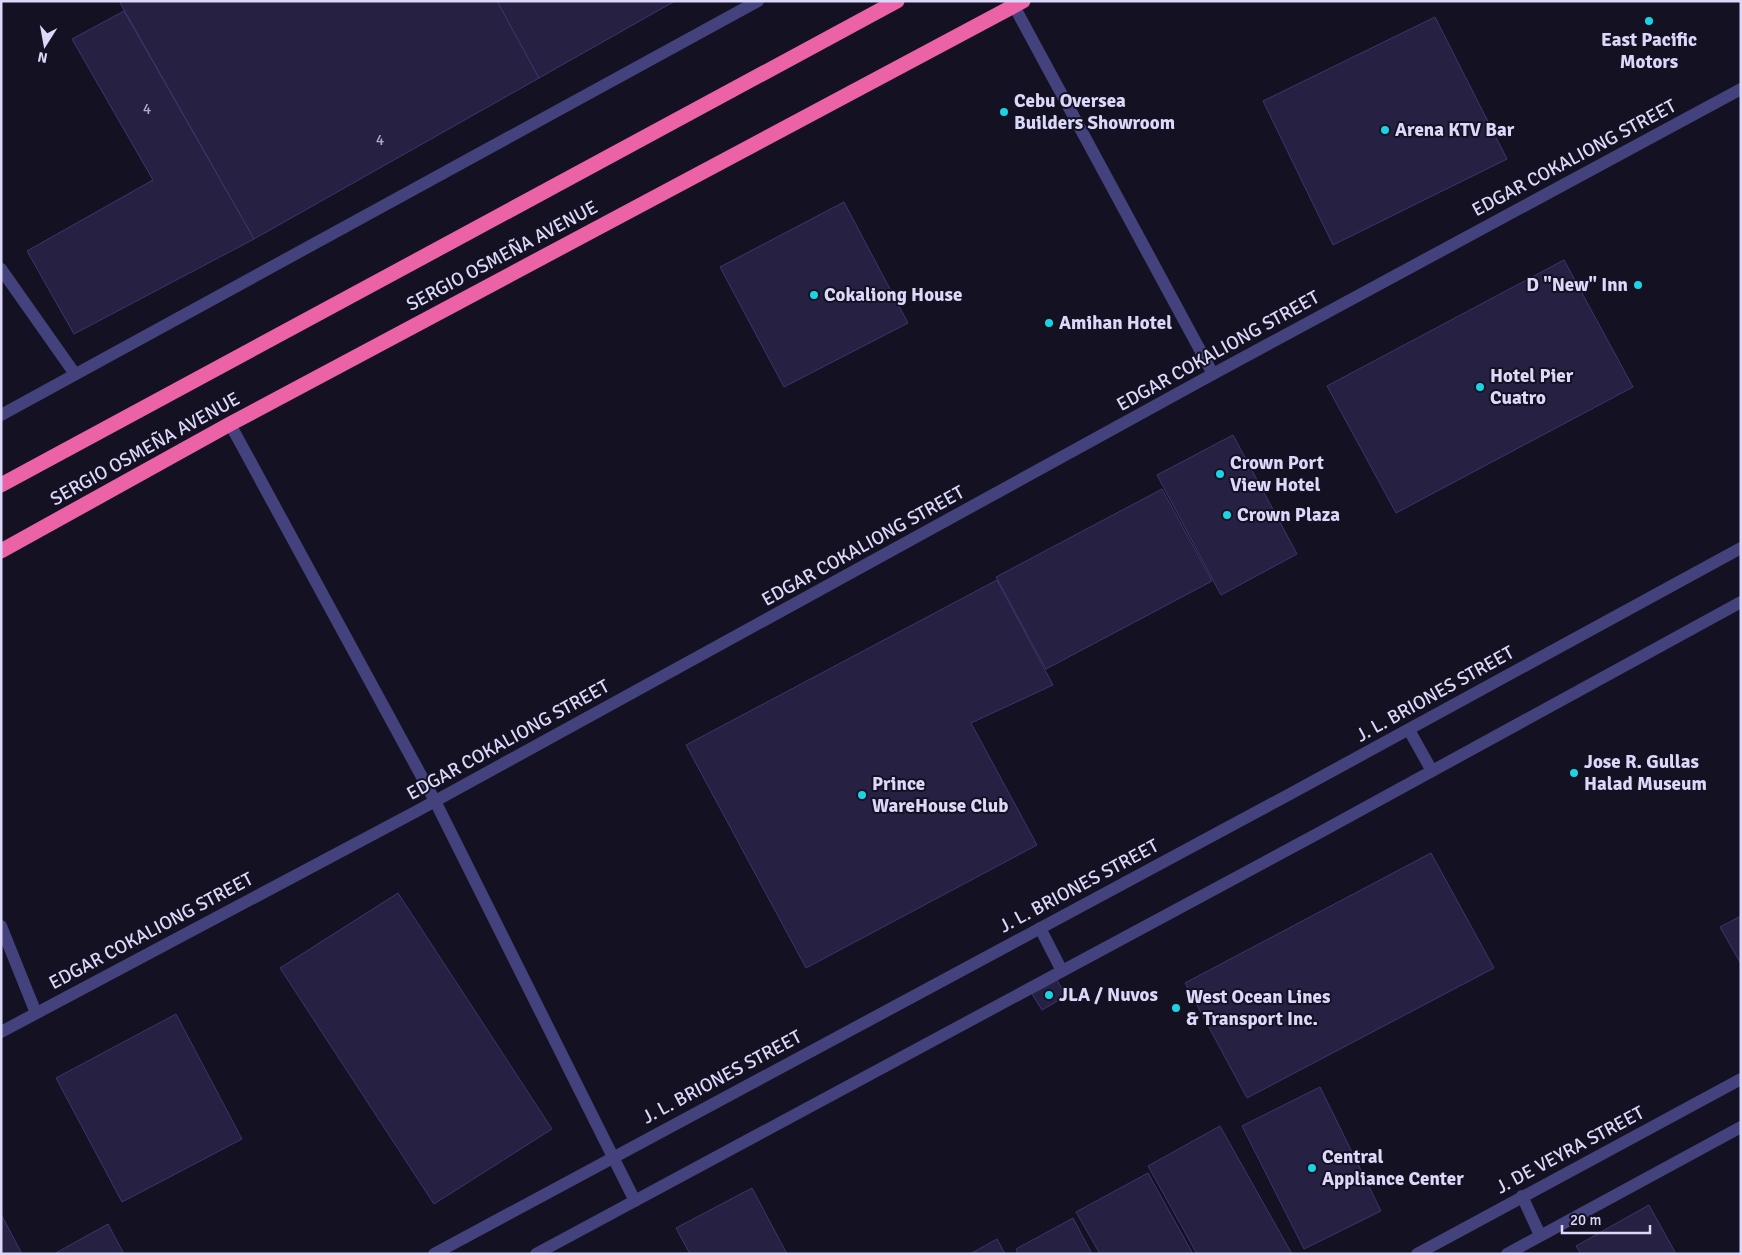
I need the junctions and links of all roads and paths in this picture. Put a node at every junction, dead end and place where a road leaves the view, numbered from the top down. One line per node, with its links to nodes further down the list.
1 (758, 1): 6 (street)
2 (897, 1): 10 (highway, SERGIO OSMEÑA AVENUE)
3 (1019, 4): 7 (street); 9 (highway, SERGIO OSMEÑA AVENUE)
4 (1741, 89): 7 (street, EDGAR COKALIONG STREET)
5 (1, 269): 6 (street)
6 (75, 374): 8 (street)
7 (1213, 374): 16 (street, EDGAR COKALIONG STREET)
8 (1, 415)
9 (230, 424): 12 (highway, SERGIO OSMEÑA AVENUE); 16 (street)
10 (1, 485)
11 (1741, 548): 14 (street, J. L. BRIONES STREET)
12 (1, 552)
13 (1741, 602): 15 (street)
14 (1409, 730): 15 (street); 18 (street, J. L. BRIONES STREET)
15 (1432, 771): 19 (street)
16 (436, 801): 20 (street, EDGAR COKALIONG STREET); 24 (street)
17 (1, 926): 20 (street)
18 (1040, 928): 19 (street); 24 (street, J. L. BRIONES STREET)
19 (1062, 971): 26 (street)
20 (36, 1013): 21 (street, EDGAR COKALIONG STREET)
21 (1, 1032)
22 (1741, 1079): 25 (street, J. DE VEYRA STREET)
23 (1741, 1127): 27 (street)
24 (612, 1157): 26 (street); 28 (street, J. L. BRIONES STREET)
25 (1522, 1196): 27 (street); 30 (street, J. DE VEYRA STREET)
26 (635, 1201): 29 (street)
27 (1540, 1235): 31 (street)
28 (434, 1254)
29 (536, 1254)
30 (1417, 1254)
31 (1507, 1254)

